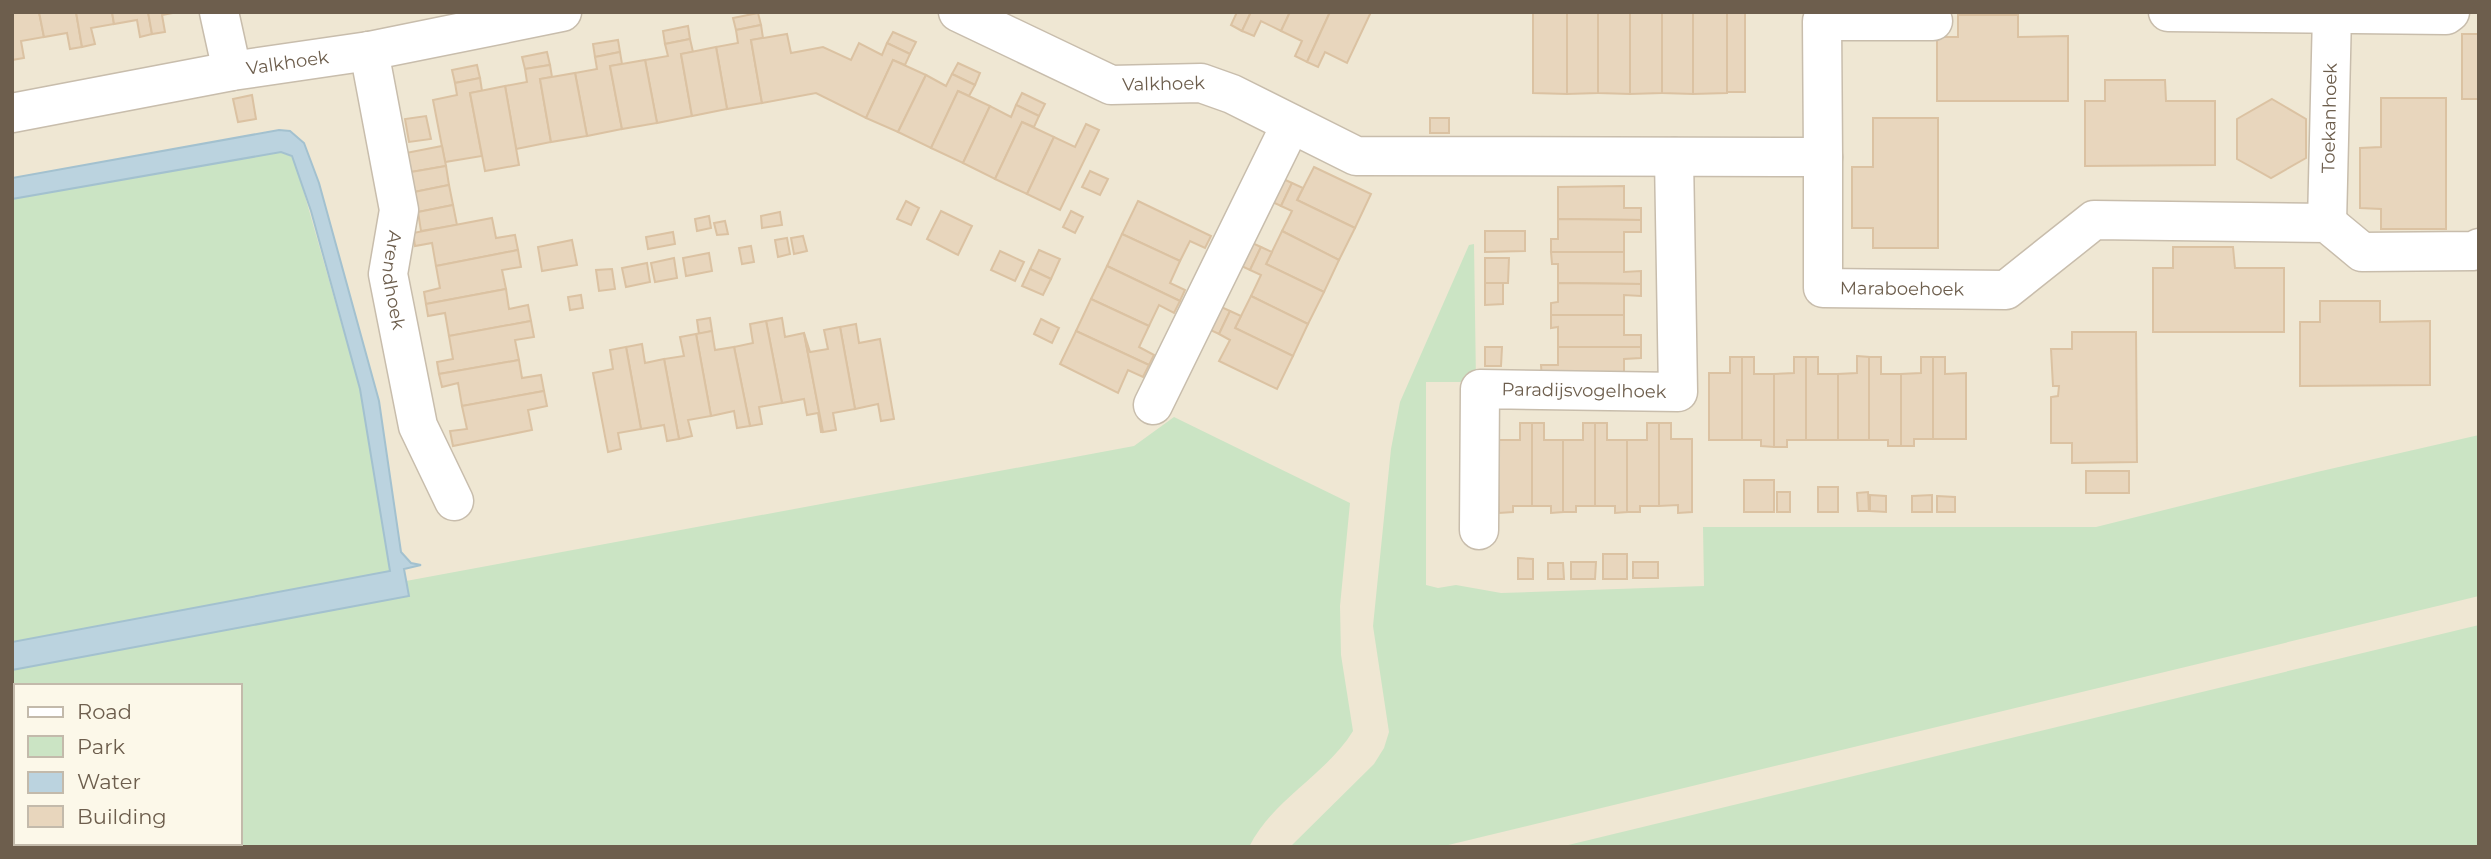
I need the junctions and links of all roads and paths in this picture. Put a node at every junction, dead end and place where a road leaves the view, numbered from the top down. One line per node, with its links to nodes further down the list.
1 (219, 12): 9 (street)
2 (562, 12): 8 (street, Valkhoek)
3 (958, 12): 11 (street, Valkhoek)
4 (2168, 12): 6 (street)
5 (2450, 12): 6 (street)
6 (2332, 14): 14 (street, Toekanhoek)
7 (1933, 21): 13 (street)
8 (369, 51): 9 (street, Valkhoek); 17 (street, Arendhoek)
9 (232, 71): 10 (street, Valkhoek)
10 (12, 113)
11 (1291, 124): 12 (street, Valkhoek); 16 (street)
12 (1674, 157): 13 (street); 18 (street, Paradijsvogelhoek)
13 (1823, 157): 14 (street, Maraboehoek)
14 (2327, 223): 15 (street)
15 (2479, 248)
16 (1153, 405)
17 (454, 501)
18 (1479, 530)

